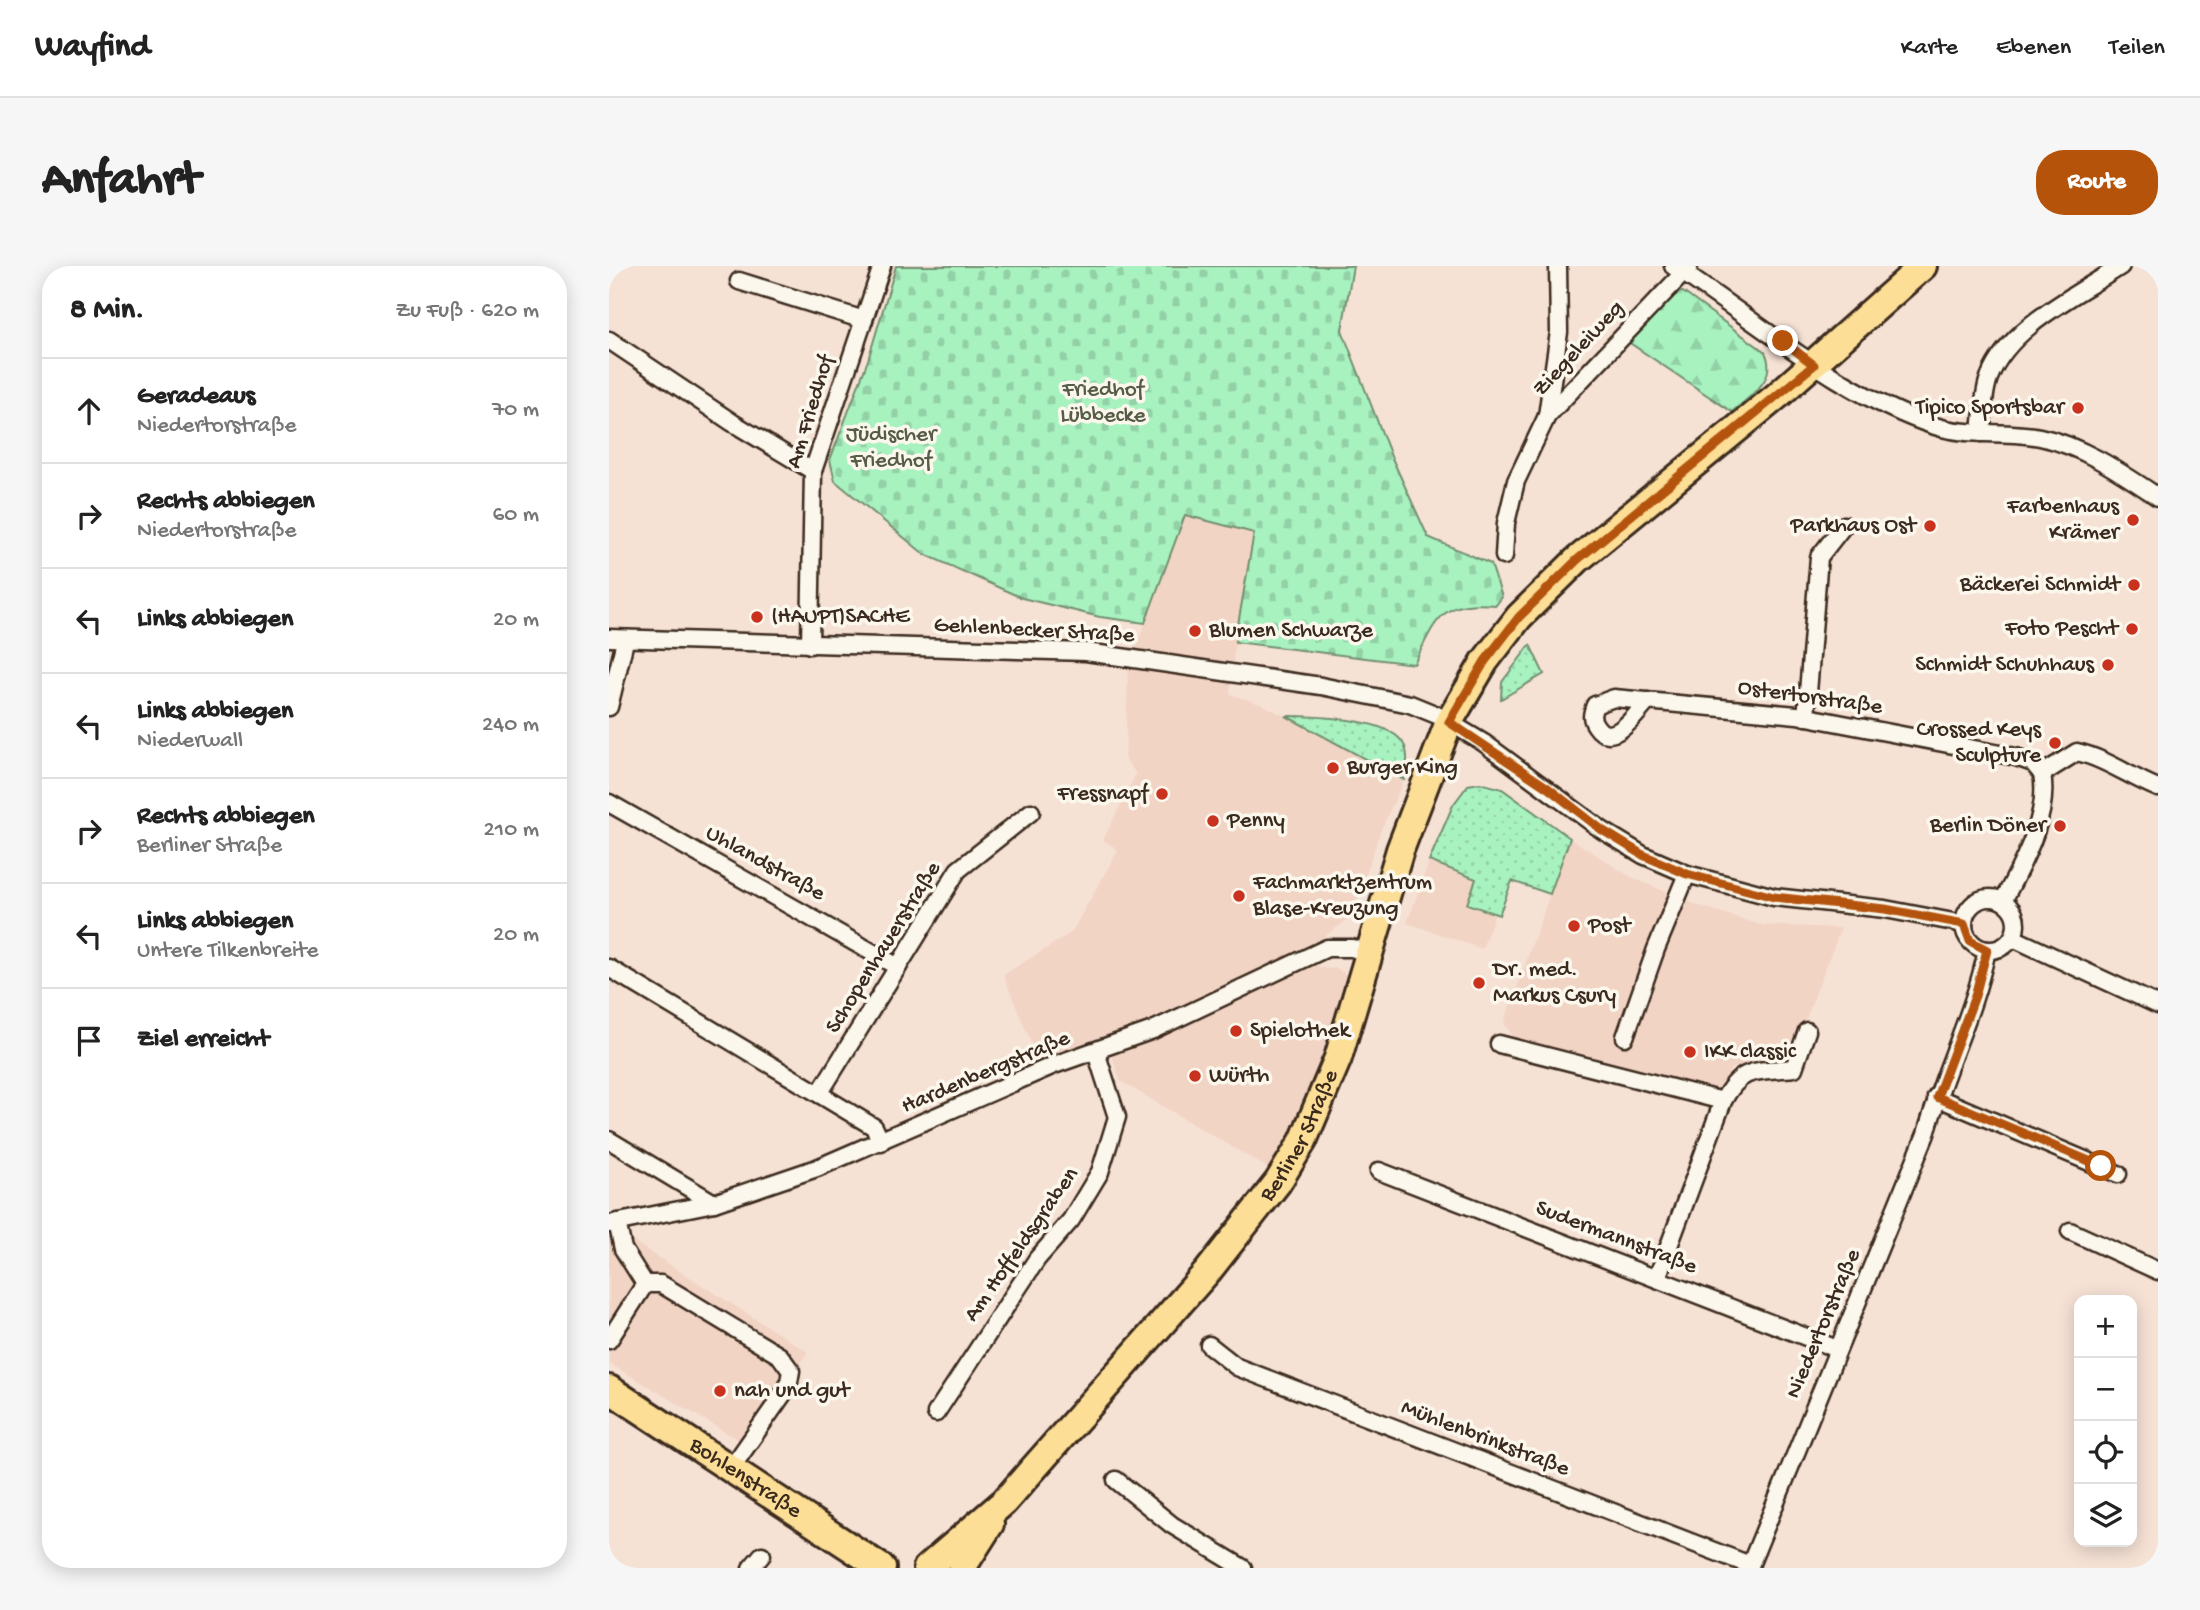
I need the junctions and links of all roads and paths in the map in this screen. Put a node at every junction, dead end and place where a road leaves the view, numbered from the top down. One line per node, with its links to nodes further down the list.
1 (882, 266): 7 (street, Am Friedhof)
2 (1558, 266): 10 (street)
3 (1923, 266): 9 (main road, Berliner Straße)
4 (2121, 266): 11 (street)
5 (1682, 268): 9 (street); 10 (street, Ziegeleiweg)
6 (739, 281): 7 (street)
7 (864, 320): 12 (street, Am Friedhof)
8 (609, 340): 12 (street)
9 (1814, 365): 11 (street); 21 (main road, Berliner Straße)
10 (1547, 416): 15 (street, Ziegeleiweg)
11 (1981, 433): 13 (street)
12 (813, 471): 17 (street, Am Friedhof)
13 (2158, 497)
14 (1844, 525): 20 (street)
15 (1504, 556)
16 (617, 639): 17 (street, Gehlenbecker Straße); 19 (street)
17 (810, 645): 21 (street, Gehlenbecker Straße)
18 (1649, 701): 20 (street, Ostertorstraße)
19 (609, 707)
20 (1806, 717): 22 (street, Ostertorstraße)
21 (1449, 722): 26 (street, Gehlenbecker Straße); 31 (main road, Berliner Straße)
22 (2042, 774): 23 (street); 27 (street)
23 (2158, 788)
24 (609, 803): 32 (street, Uhlandstraße)
25 (1031, 812): 32 (street, Schopenhauerstraße)
26 (1687, 874): 28 (street, Gehlenbecker Straße); 36 (street)
27 (2003, 901): 28 (street); 29 (street)
28 (1964, 924): 30 (street)
29 (2013, 938): 30 (street); 34 (street)
30 (1987, 950): 40 (street, Niedertorstraße)
31 (1371, 954): 38 (street, Hardenbergstraße); 59 (main road, Berliner Straße)
32 (898, 967): 39 (street, Schopenhauerstraße)
33 (609, 968): 39 (street)
34 (2158, 1005)
35 (1807, 1031): 41 (street)
36 (1625, 1037)
37 (1499, 1044): 41 (street)
38 (1096, 1052): 43 (street, Hardenbergstraße); 56 (street, Am Hoffeldsgraben)
39 (819, 1094): 43 (street)
40 (1937, 1097): 45 (street); 54 (street, Niedertorstraße)
41 (1723, 1101): 50 (street)
42 (609, 1140): 46 (street)
43 (881, 1142): 46 (street, Hardenbergstraße)
44 (1379, 1171): 50 (street, Sudermannstraße)
45 (2118, 1174)
46 (714, 1203): 47 (street, Hardenbergstraße)
47 (613, 1223): 51 (street)
48 (2070, 1231): 49 (street)
49 (2158, 1271)
50 (1657, 1278): 54 (street, Sudermannstraße)
51 (645, 1284): 52 (street); 57 (street)
52 (609, 1340)
53 (1209, 1345): 60 (street, Mühlenbrinkstraße)
54 (1837, 1349): 60 (street, Niedertorstraße)
55 (609, 1389): 57 (main road, Bohlenstraße)
56 (936, 1413)
57 (730, 1469): 61 (main road, Bohlenstraße)
58 (1117, 1480): 64 (street)
59 (1004, 1502): 62 (main road, Berliner Straße); 63 (main road, Berliner Straße)
60 (1750, 1567)
61 (883, 1568)
62 (927, 1568)
63 (962, 1568)
64 (1243, 1568)

